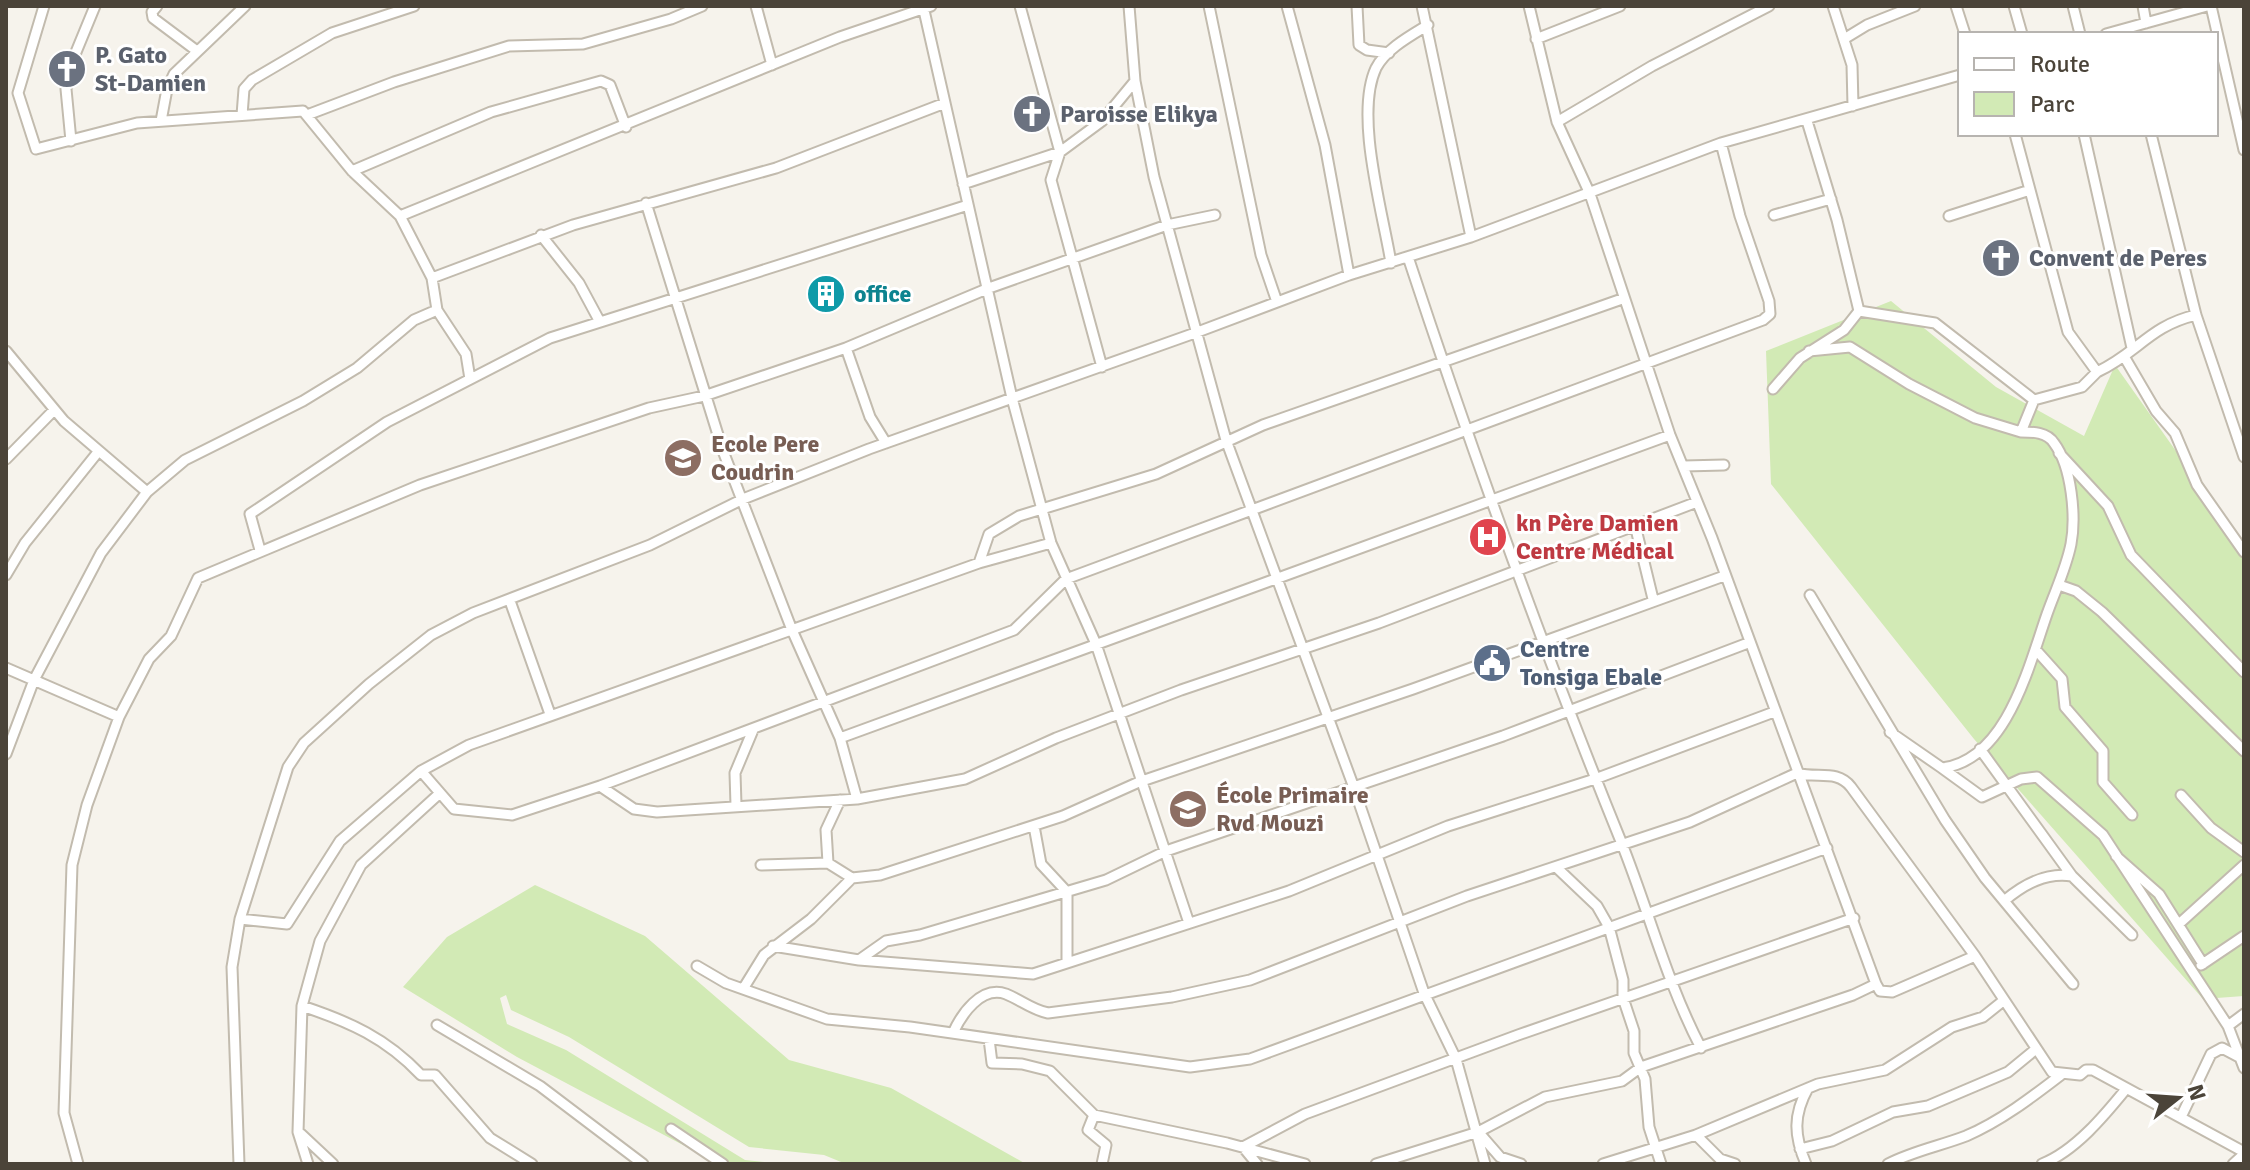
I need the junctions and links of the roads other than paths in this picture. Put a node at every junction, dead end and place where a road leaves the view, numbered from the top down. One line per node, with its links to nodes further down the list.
1 (44, 6): 52 (street)
2 (95, 6): 52 (street)
3 (157, 6): 36 (street)
4 (245, 6): 36 (street)
5 (414, 6): 43 (street)
6 (702, 6): 44 (street)
7 (756, 6): 38 (street)
8 (1020, 6): 55 (street)
9 (1129, 6): 40 (street)
10 (1209, 6): 78 (street)
11 (1287, 6): 73 (street)
12 (1357, 6): 37 (street)
13 (1422, 6): 27 (street)
14 (1529, 6): 33 (street)
15 (1620, 6): 25 (street)
16 (1769, 6): 47 (street)
17 (1833, 6): 34 (street)
18 (1915, 6): 34 (street)
19 (1956, 6): 29 (street)
20 (2014, 6): 30 (street)
21 (2073, 6): 31 (street)
22 (2143, 6): 26 (street)
23 (2209, 6): 26 (street); 32 (street)
24 (926, 7): 38 (street); 41 (street)
25 (1604, 9): 33 (street)
26 (2146, 23): 28 (street)
27 (1428, 25): 37 (street); 69 (street)
28 (2129, 31)
29 (1964, 32)
30 (2021, 32)
31 (2080, 32)
32 (2215, 32)
33 (1536, 39): 47 (street)
34 (1844, 39): 42 (street)
35 (2218, 43): 54 (street)
36 (197, 51): 45 (street)
37 (1389, 53): 72 (street)
38 (772, 65): 48 (street)
39 (1958, 76): 42 (street)
40 (1135, 81): 55 (street); 67 (street)
41 (945, 103): 57 (street); 61 (street)
42 (1853, 106): 46 (street)
43 (242, 115): 44 (street); 45 (street)
44 (307, 115): 56 (street)
45 (161, 121): 52 (street)
46 (1807, 121): 53 (street); 60 (street)
47 (1557, 122): 59 (street)
48 (626, 127): 56 (street); 65 (street)
49 (2016, 136): 58 (street)
50 (2084, 136): 85 (street)
51 (2151, 136): 81 (street)
52 (71, 141)
53 (1721, 143): 59 (street); 90 (street)
54 (2244, 150)
55 (1060, 152): 57 (street); 71 (street)
56 (352, 171): 65 (street)
57 (963, 184): 62 (street)
58 (2030, 190): 66 (street); 93 (street)
59 (1590, 194): 69 (street); 77 (street)
60 (1831, 199): 64 (street); 80 (street)
61 (646, 203): 68 (street); 76 (street)
62 (968, 205): 75 (street); 76 (street)
63 (1215, 215): 67 (street)
64 (1774, 215)
65 (400, 216): 74 (street)
66 (1949, 216)
67 (1167, 225): 71 (street); 83 (street)
68 (541, 235): 74 (street); 82 (street)
69 (1471, 237): 70 (street)
70 (1408, 257): 72 (street); 89 (street)
71 (1071, 259): 75 (street); 92 (street)
72 (1391, 263): 73 (street)
73 (1349, 275): 78 (street)
74 (432, 278): 79 (street)
75 (989, 288): 84 (street); 98 (street)
76 (674, 299): 82 (street); 97 (street)
77 (1622, 299): 89 (street); 90 (street)
78 (1277, 302): 83 (street)
79 (437, 310): 95 (street); 112 (street)
80 (1859, 311): 87 (street); 99 (street)
81 (2196, 315): 85 (street); 108 (street)
82 (600, 322): 95 (street)
83 (1195, 333): 92 (street); 104 (street)
84 (846, 348): 97 (street); 105 (street)
85 (2132, 348): 88 (street)
86 (6, 351): 91 (street)
87 (1809, 351): 96 (street); 102 (street)
88 (2125, 358): 93 (street); 121 (street)
89 (1442, 361): 101 (street); 104 (street)
90 (1645, 365): 101 (street); 103 (street)
91 (17, 366): 94 (street); 100 (street)
92 (1102, 367): 98 (street)
93 (2097, 372): 99 (street)
94 (6, 374)
95 (470, 379): 120 (street)
96 (1773, 389)
97 (704, 396): 113 (street); 120 (street)
98 (1012, 398): 105 (street); 116 (street)
99 (2034, 400): 102 (street)
100 (54, 410): 106 (street); 109 (street)
101 (1467, 429): 114 (street); 117 (street)
102 (2021, 432): 107 (street)
103 (1670, 435): 111 (street); 114 (street)
104 (1226, 440): 116 (street); 117 (street)
105 (886, 443): 113 (street)
106 (98, 452): 112 (street); 124 (street)
107 (2059, 453): 128 (street); 139 (street)
108 (2244, 457)
109 (6, 459)
110 (1724, 465): 111 (street)
111 (1684, 466): 115 (street)
112 (147, 492): 140 (street)
113 (743, 499): 131 (street); 132 (street)
114 (1494, 499): 123 (street); 125 (street)
115 (1697, 502): 118 (street); 126 (street)
116 (1041, 508): 119 (street); 122 (street)
117 (1251, 512): 125 (street); 127 (street)
118 (1635, 525): 123 (street); 130 (street)
119 (1051, 543): 122 (street); 127 (street)
120 (260, 550): 146 (street)
121 (2244, 552)
122 (979, 563): 132 (street)
123 (1518, 569): 133 (street); 136 (street)
124 (6, 575)
125 (1276, 576): 135 (street); 136 (street)
126 (1724, 576): 130 (street); 134 (street)
127 (1066, 579): 135 (street); 141 (street)
128 (2059, 585): 137 (street); 152 (street)
129 (1810, 595): 149 (street)
130 (1653, 599): 133 (street)
131 (510, 601): 144 (street); 185 (street)
132 (792, 630): 141 (street); 144 (street)
133 (1542, 640): 142 (street); 147 (street)
134 (1748, 643): 142 (street); 143 (street)
135 (1096, 644): 145 (street); 150 (street)
136 (1304, 650): 145 (street); 147 (street)
137 (2036, 650): 151 (street); 167 (street)
138 (6, 668): 140 (street)
139 (2244, 672)
140 (34, 680): 146 (street); 153 (street)
141 (823, 702): 148 (street); 150 (street)
142 (1566, 709): 157 (street); 159 (street)
143 (1774, 712): 156 (street); 157 (street)
144 (550, 714): 155 (street)
145 (1120, 714): 158 (street); 164 (street)
146 (119, 717): 231 (street)
147 (1329, 718): 158 (street); 159 (street)
148 (753, 730): 161 (street); 166 (street)
149 (1890, 732): 154 (street); 182 (street)
150 (840, 738): 164 (street)
151 (1980, 749): 154 (street); 160 (street)
152 (2244, 751)
153 (6, 754)
154 (1942, 768): 160 (street)
155 (421, 771): 162 (street); 185 (street)
156 (1797, 773): 169 (street); 170 (street); 193 (street)
157 (1595, 779): 169 (street); 174 (street)
158 (1139, 782): 168 (street); 171 (street)
159 (1353, 785): 171 (street); 174 (street)
160 (2008, 785): 172 (street); 179 (street)
161 (600, 786): 162 (street); 166 (street)
162 (440, 793): 206 (street)
163 (2181, 795): 173 (street)
164 (857, 799): 165 (street)
165 (840, 800): 166 (street); 175 (street)
166 (736, 805)
167 (2132, 815)
168 (1034, 826): 180 (street); 181 (street)
169 (1623, 847): 178 (street); 183 (street)
170 (1827, 848): 183 (street); 184 (street)
171 (1166, 851): 181 (street); 187 (street)
172 (2110, 852): 188 (street); 198 (street)
173 (2244, 852)
174 (1377, 853): 186 (street); 187 (street)
175 (828, 863): 176 (street); 180 (street)
176 (761, 865)
177 (2244, 865): 188 (street)
178 (1556, 867): 186 (street); 189 (street)
179 (2072, 876): 182 (street); 190 (street)
180 (852, 878): 192 (street)
181 (1067, 892): 194 (street); 195 (street)
182 (2004, 901): 201 (street)
183 (1646, 914): 189 (street); 199 (street)
184 (1854, 918): 199 (street); 200 (street)
185 (240, 919): 232 (street)
186 (1400, 922): 203 (street); 210 (street)
187 (1189, 923): 195 (street)
188 (2180, 923): 196 (street)
189 (1609, 927): 203 (street); 204 (street)
190 (2132, 935)
191 (2244, 936): 196 (street)
192 (773, 946): 194 (street); 202 (street)
193 (1975, 956): 200 (street); 205 (street)
194 (859, 960): 195 (street)
195 (1067, 961)
196 (2203, 964): 198 (street)
197 (697, 966): 202 (street)
198 (2191, 971): 209 (street)
199 (1672, 981): 204 (street); 212 (street)
200 (1876, 984): 212 (street)
201 (2073, 984)
202 (743, 989): 210 (street)
203 (1424, 993): 211 (street); 215 (street)
204 (1623, 998): 215 (street); 216 (street)
205 (2003, 1001): 213 (street); 219 (street)
206 (302, 1006): 224 (street); 235 (street)
207 (2244, 1014): 209 (street)
208 (437, 1025): 236 (street)
209 (2228, 1026): 214 (street)
210 (953, 1033): 211 (street)
211 (989, 1039): 221 (street)
212 (1701, 1048): 216 (street)
213 (2036, 1049): 218 (street); 229 (street)
214 (2239, 1057): 217 (street); 222 (street)
215 (1456, 1059): 225 (street); 227 (street)
216 (1641, 1067): 225 (street); 228 (street)
217 (2244, 1068)
218 (2062, 1074): 220 (street); 248 (street)
219 (1808, 1088): 226 (street); 229 (street)
220 (2126, 1089): 222 (street); 249 (street)
221 (1094, 1115): 227 (street); 238 (street)
222 (2181, 1117): 230 (street)
223 (671, 1129): 237 (street)
224 (298, 1132): 233 (street); 234 (street)
225 (1478, 1132): 241 (street); 242 (street); 243 (street)
226 (1696, 1135): 228 (street); 246 (street)
227 (1243, 1147): 239 (street); 240 (street)
228 (1656, 1147): 244 (street); 245 (street)
229 (1800, 1149): 247 (street)
230 (2244, 1153): 250 (street)
231 (78, 1164)
232 (239, 1164)
233 (308, 1164)
234 (333, 1164)
235 (532, 1164)
236 (643, 1164)
237 (723, 1164)
238 (1102, 1164)
239 (1257, 1164)
240 (1305, 1164)
241 (1376, 1164)
242 (1485, 1164)
243 (1521, 1164)
244 (1603, 1164)
245 (1661, 1164)
246 (1735, 1164)
247 (1806, 1164)
248 (1888, 1164)
249 (2042, 1164)
250 (2233, 1164)

